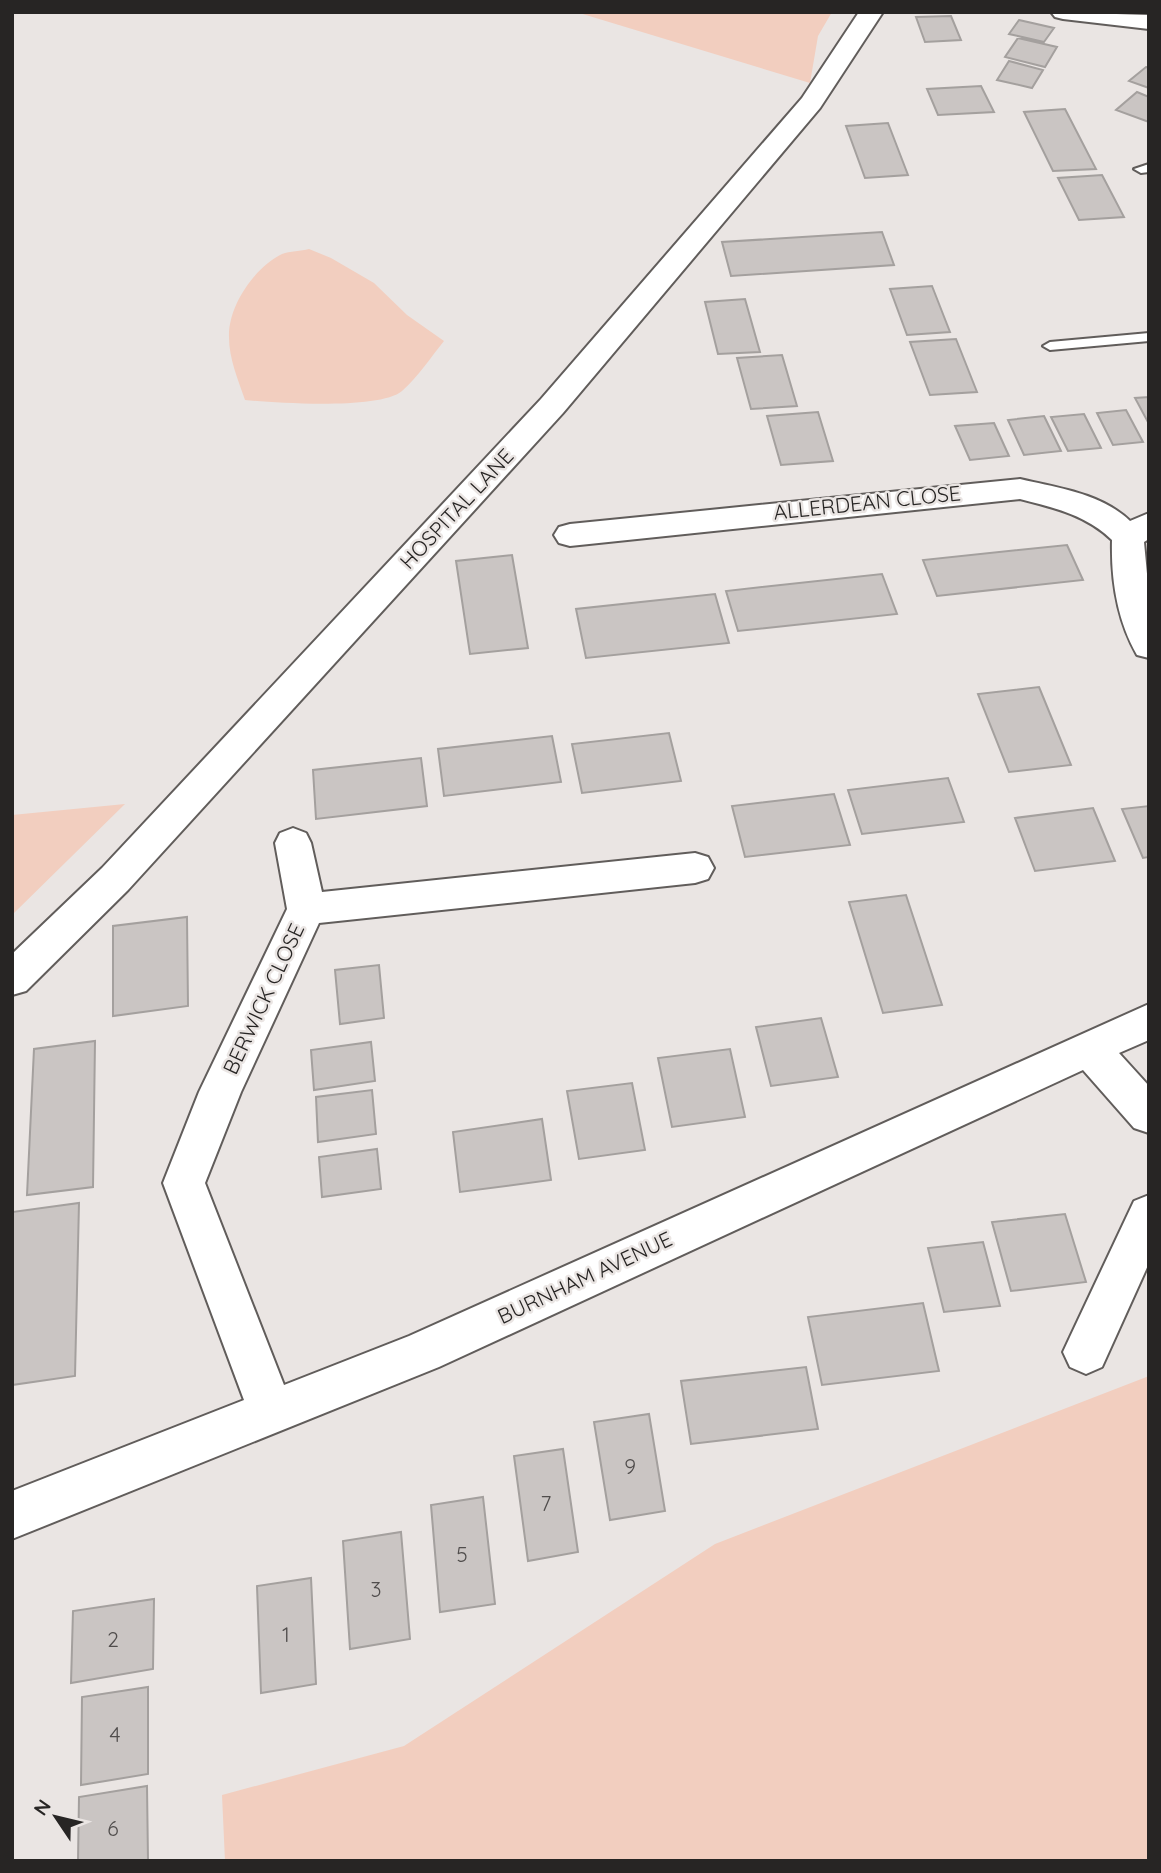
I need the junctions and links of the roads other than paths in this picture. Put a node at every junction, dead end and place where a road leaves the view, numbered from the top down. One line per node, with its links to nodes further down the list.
1 (871, 12): 12 (street, HOSPITAL LANE)
2 (1066, 13): 3 (street)
3 (1149, 22)
4 (1149, 337): 5 (lane)
5 (1050, 346)
6 (1138, 530): 7 (street, ALLERDEAN CLOSE); 8 (street)
7 (570, 535)
8 (1149, 646)
9 (293, 843): 11 (street)
10 (695, 868): 11 (street, BERWICK CLOSE)
11 (306, 909): 18 (street, BERWICK CLOSE)
12 (12, 979)
13 (1149, 1021): 14 (street, BURNHAM AVENUE)
14 (1089, 1048): 15 (street); 18 (street, BURNHAM AVENUE)
15 (1149, 1115)
16 (1149, 1215): 17 (street)
17 (1086, 1352)
18 (272, 1414): 19 (street, BURNHAM AVENUE)
19 (12, 1515)

